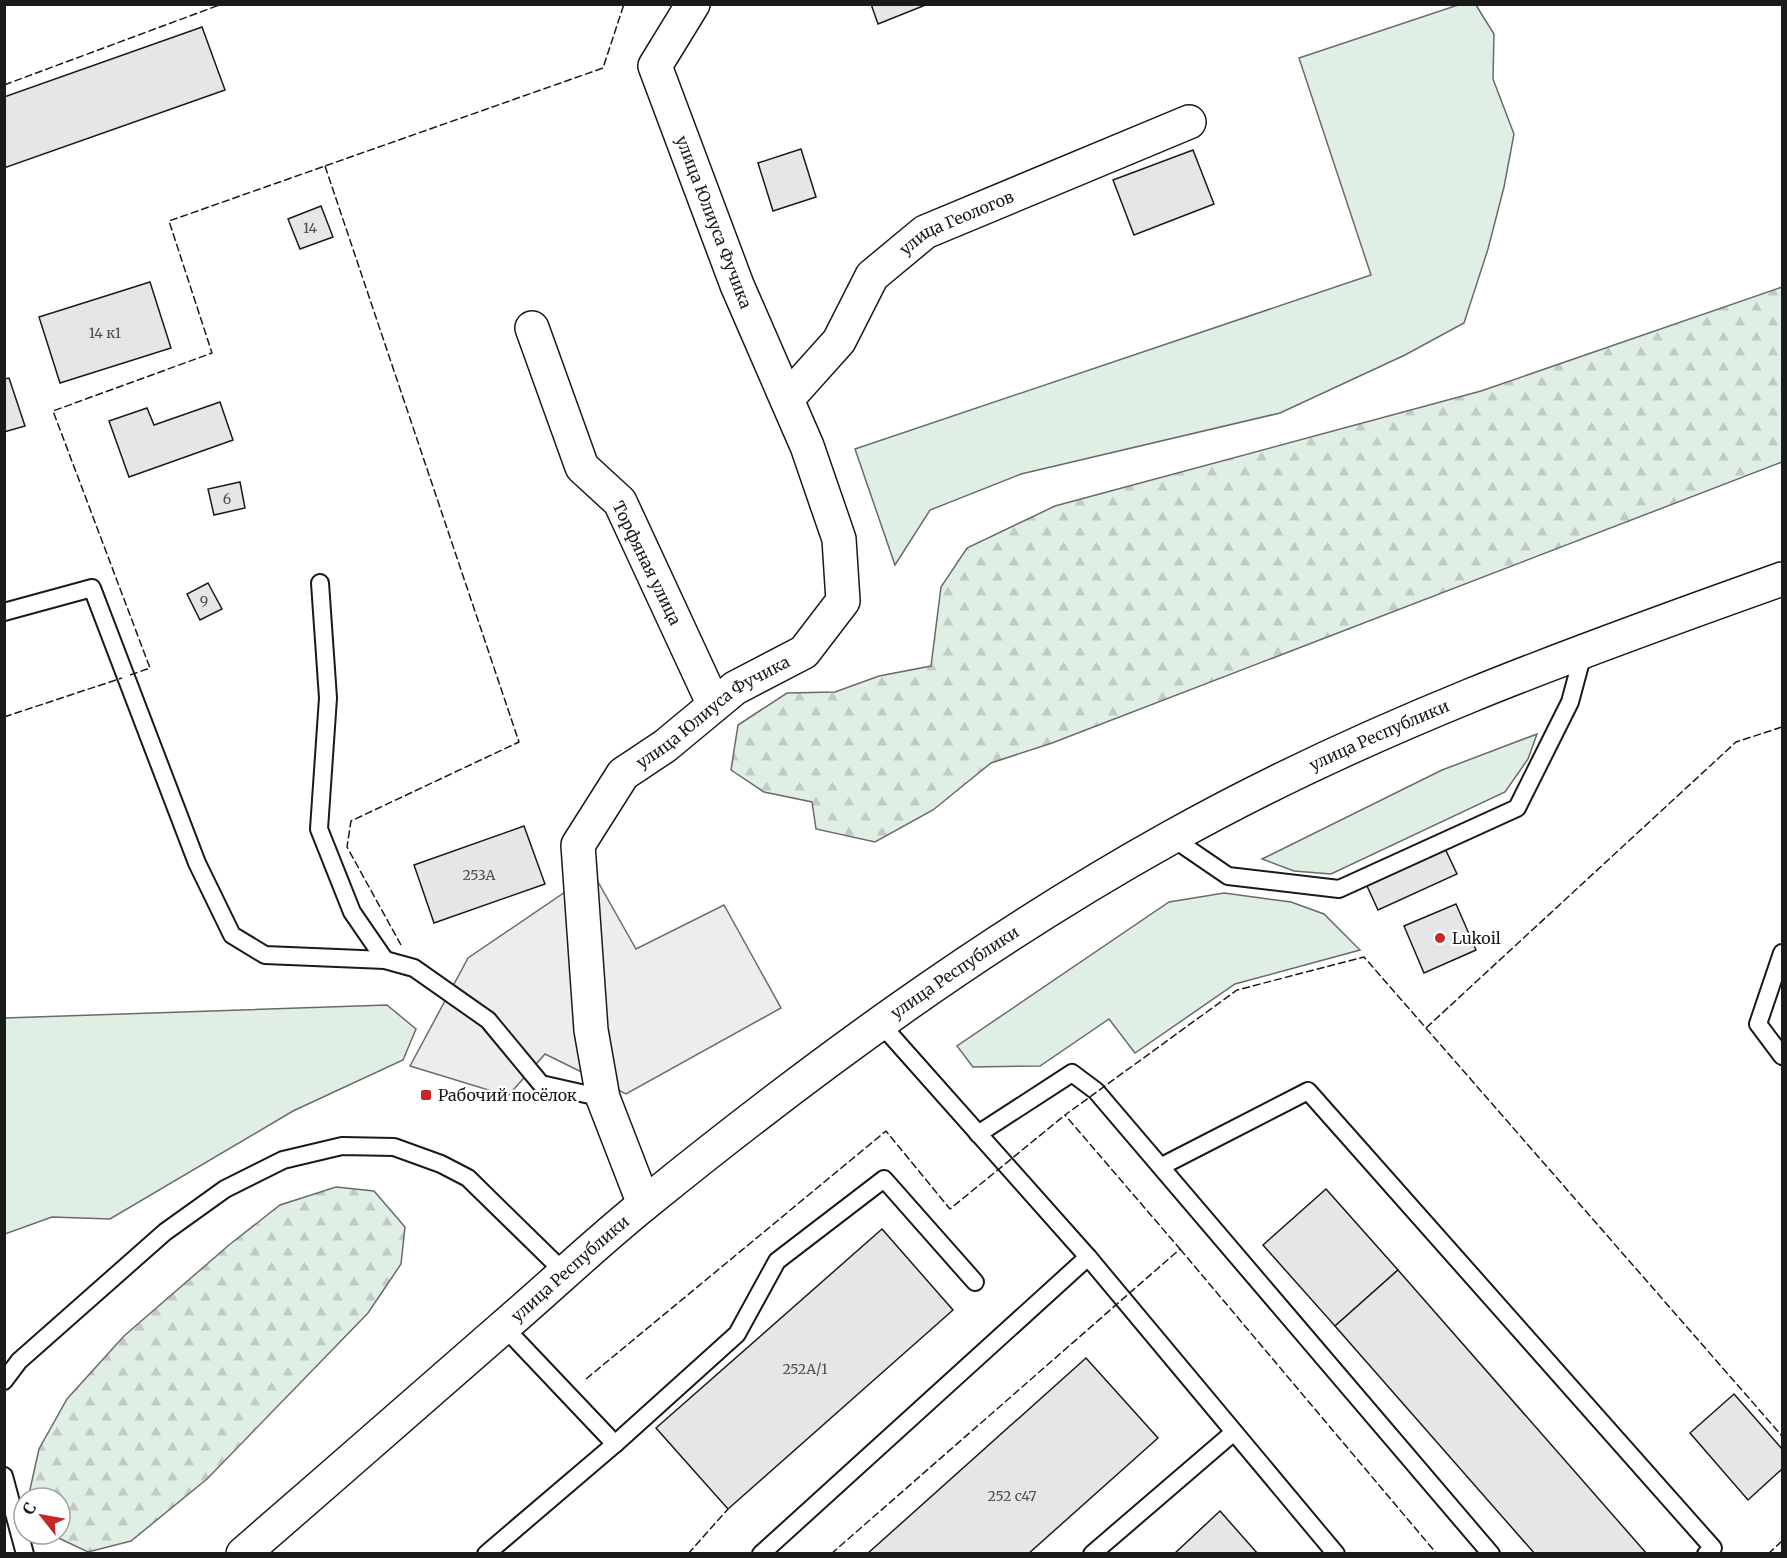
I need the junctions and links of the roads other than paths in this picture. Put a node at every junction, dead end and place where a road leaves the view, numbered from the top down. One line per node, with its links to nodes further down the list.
1 (693, 4): 4 (street, улица Юлиуса Фучика)
2 (1189, 122): 4 (street, улица Геологов)
3 (532, 328): 9 (street, Торфяная улица)
4 (787, 399): 9 (street, улица Юлиуса Фучика)
5 (1782, 579): 8 (street, улица Республики)
6 (320, 583): 12 (lane)
7 (4, 612): 12 (lane)
8 (1585, 650): 10 (street, улица Республики); 10 (lane)
9 (714, 705): 15 (street, улица Юлиуса Фучика)
10 (1171, 837): 13 (street, улица Республики)
11 (1782, 953): 14 (lane)
12 (385, 960): 15 (lane)
13 (880, 1023): 16 (lane); 18 (street, улица Республики)
14 (1782, 1056)
15 (603, 1098): 18 (street, улица Юлиуса Фучика)
16 (978, 1134): 17 (lane); 19 (lane)
17 (1162, 1166): 33 (lane); 34 (lane)
18 (644, 1204): 20 (street, улица Республики)
19 (1088, 1257): 24 (lane); 30 (lane)
20 (565, 1273): 22 (street, улица Республики); 23 (lane)
21 (975, 1282): 25 (lane)
22 (504, 1327): 25 (lane); 28 (street, улица Республики)
23 (4, 1381)
24 (1234, 1432): 31 (lane); 32 (lane)
25 (615, 1444): 29 (lane)
26 (4, 1476): 27 (lane)
27 (25, 1554)
28 (243, 1554)
29 (486, 1554)
30 (761, 1554)
31 (1092, 1554)
32 (1336, 1554)
33 (1491, 1554)
34 (1706, 1554)

